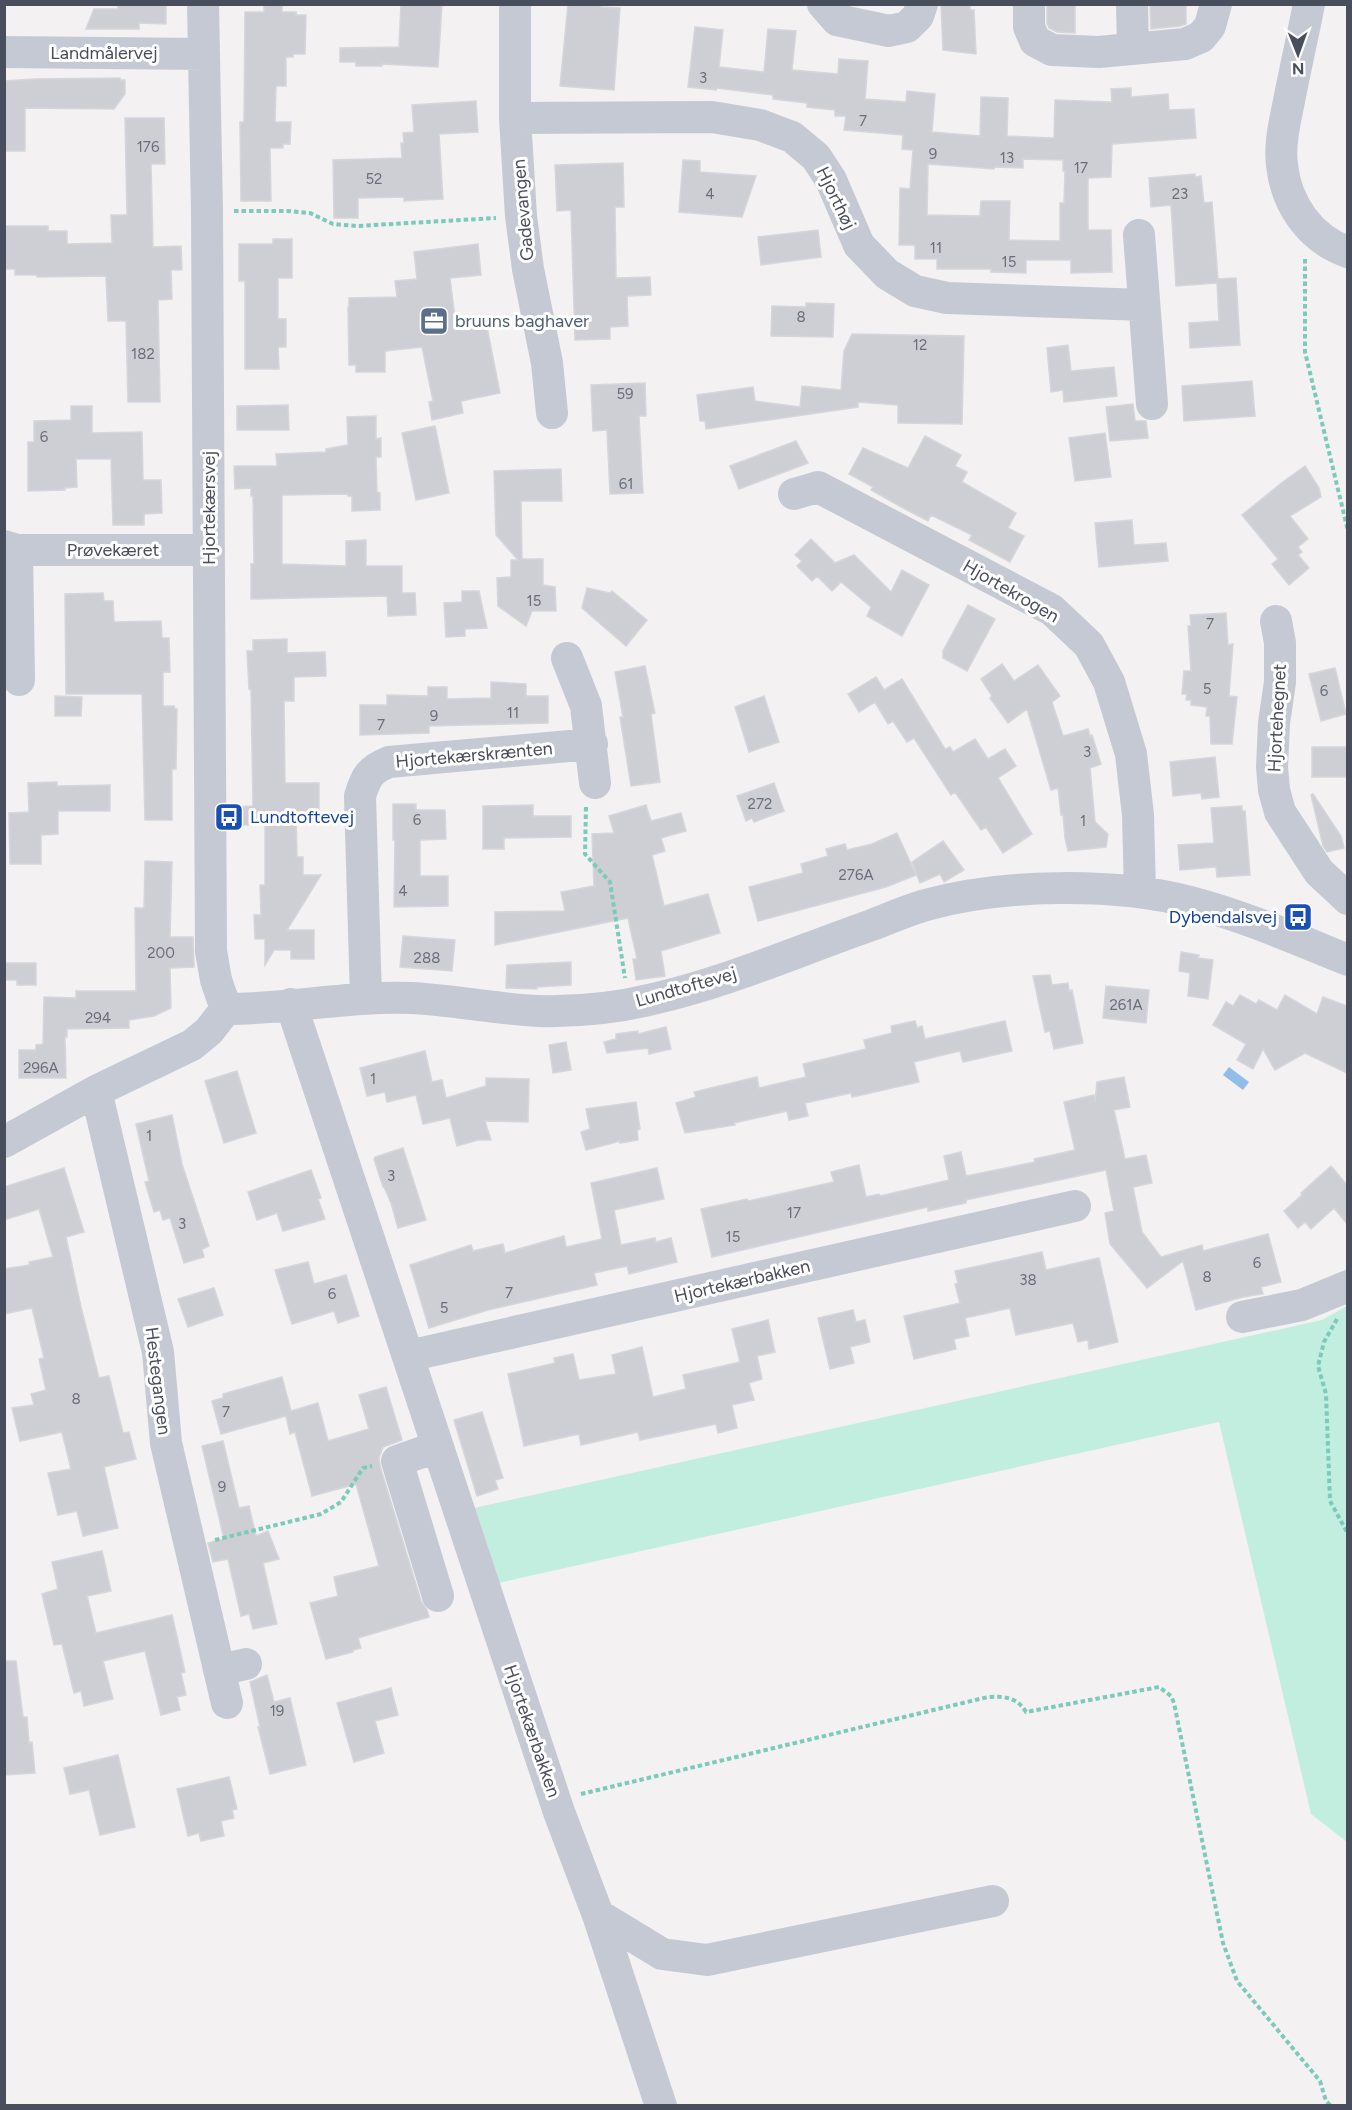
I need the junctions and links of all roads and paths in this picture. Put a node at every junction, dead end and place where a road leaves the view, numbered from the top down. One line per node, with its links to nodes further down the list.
1 (203, 4): 11 (street, Hjortekærsvej)
2 (515, 4): 12 (street, Gadevangen)
3 (823, 4): 4 (street)
4 (922, 4)
5 (1029, 4): 9 (street)
6 (1132, 4): 9 (street)
7 (1216, 4): 9 (street)
8 (1309, 4): 15 (street)
9 (1133, 48)
10 (4, 52): 11 (street, Landmålervej)
11 (204, 54): 13 (street, Hjortekærsvej)
12 (515, 118): 14 (street, Gadevangen); 18 (street, Hjorthøj)
13 (207, 212): 14 (path); 24 (street, Hjortekærsvej)
14 (521, 216): 20 (street, Gadevangen)
15 (1310, 228): 17 (street); 22 (path)
16 (1139, 235): 18 (street)
17 (1347, 252)
18 (1144, 305): 19 (street)
19 (1152, 404)
20 (552, 413)
21 (794, 494): 30 (street, Hjortekrogen)
22 (1347, 531)
23 (11, 548): 24 (street, Prøvekæret); 27 (street, Prøvekæret)
24 (209, 550): 36 (street, Hjortekærsvej)
25 (1276, 621): 31 (street, Hjortehegnet)
26 (567, 658): 28 (street)
27 (19, 680)
28 (592, 744): 29 (street); 33 (street, Hjortekærskrænten)
29 (595, 783): 34 (path)
30 (1140, 892): 32 (street, Lundtoftevej); 34 (street, Lundtoftevej)
31 (1347, 899)
32 (1347, 960)
33 (366, 998): 34 (street, Lundtoftevej); 35 (street, Lundtoftevej)
34 (632, 1003)
35 (291, 1004): 36 (street, Lundtoftevej); 42 (street, Hjortekærbakken)
36 (226, 1009): 37 (street)
37 (96, 1091): 38 (street); 46 (street, Hestegangen)
38 (4, 1142)
39 (1075, 1206): 42 (street, Hjortekærbakken)
40 (1344, 1298): 41 (street); 45 (path)
41 (1242, 1317)
42 (408, 1356): 43 (street, Hjortekærbakken)
43 (437, 1447): 44 (street); 49 (street, Hjortekærbakken)
44 (397, 1461): 46 (path); 47 (street)
45 (1347, 1534)
46 (191, 1545): 48 (street, Hestegangen)
47 (438, 1596)
48 (227, 1703)
49 (557, 1806): 51 (street, Hjortekærbakken); 53 (path)
50 (993, 1901): 51 (street)
51 (598, 1915): 52 (street, Hjortekærbakken)
52 (661, 2106)
53 (1331, 2106)

